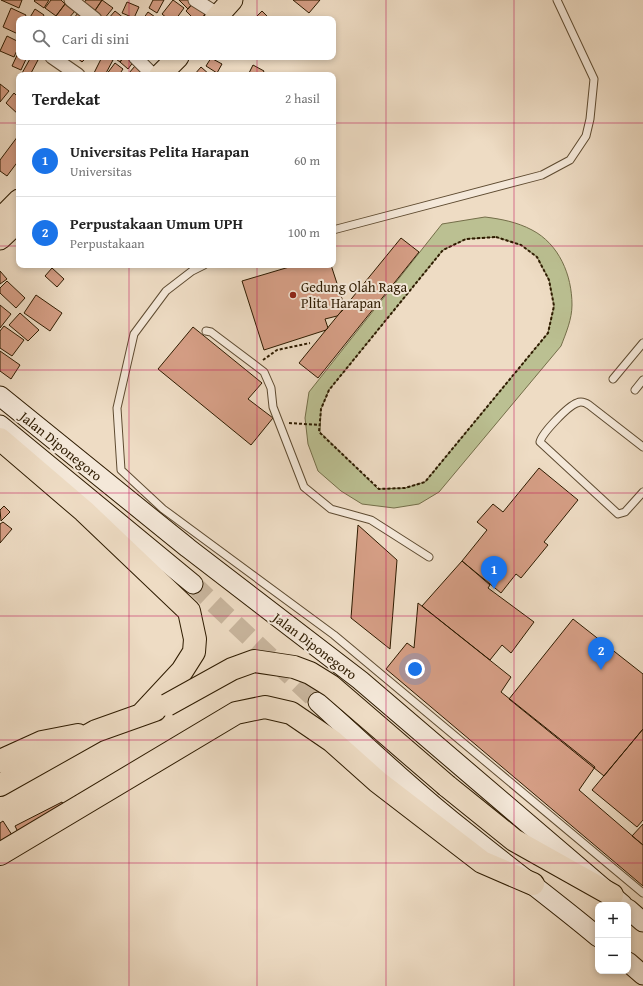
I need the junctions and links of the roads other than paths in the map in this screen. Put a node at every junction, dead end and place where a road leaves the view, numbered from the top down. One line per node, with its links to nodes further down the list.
1 (71, 0): 5 (street)
2 (195, 0): 4 (street)
3 (557, 0): 15 (lane)
4 (222, 11)
5 (91, 16)
6 (56, 60): 9 (street)
7 (138, 60): 10 (street)
8 (175, 60): 11 (main road)
9 (74, 72)
10 (149, 72)
11 (163, 72)
12 (16, 203): 13 (main road)
13 (0, 219)
14 (16, 224): 16 (main road)
15 (336, 229)
16 (0, 239)
17 (198, 268): 37 (lane)
18 (206, 331): 28 (lane)
19 (643, 343): 20 (lane)
20 (613, 379)
21 (643, 380): 22 (lane)
22 (635, 390)
23 (0, 396): 38 (street, Jalan Diponegoro)
24 (0, 425): 29 (street, Jalan Diponegoro)
25 (0, 440): 31 (highway)
26 (643, 447): 27 (lane)
27 (643, 492)
28 (428, 556)
29 (193, 584)
30 (318, 702): 36 (street)
31 (142, 714): 32 (highway); 38 (highway, bridge)
32 (96, 731): 33 (highway); 34 (highway)
33 (0, 761)
34 (0, 785)
35 (1, 854): 36 (highway)
36 (533, 884): 41 (street)
37 (643, 893)
38 (617, 900)
39 (631, 912): 40 (street)
40 (643, 922)
41 (595, 935)
42 (631, 965): 43 (street)
43 (643, 975)

